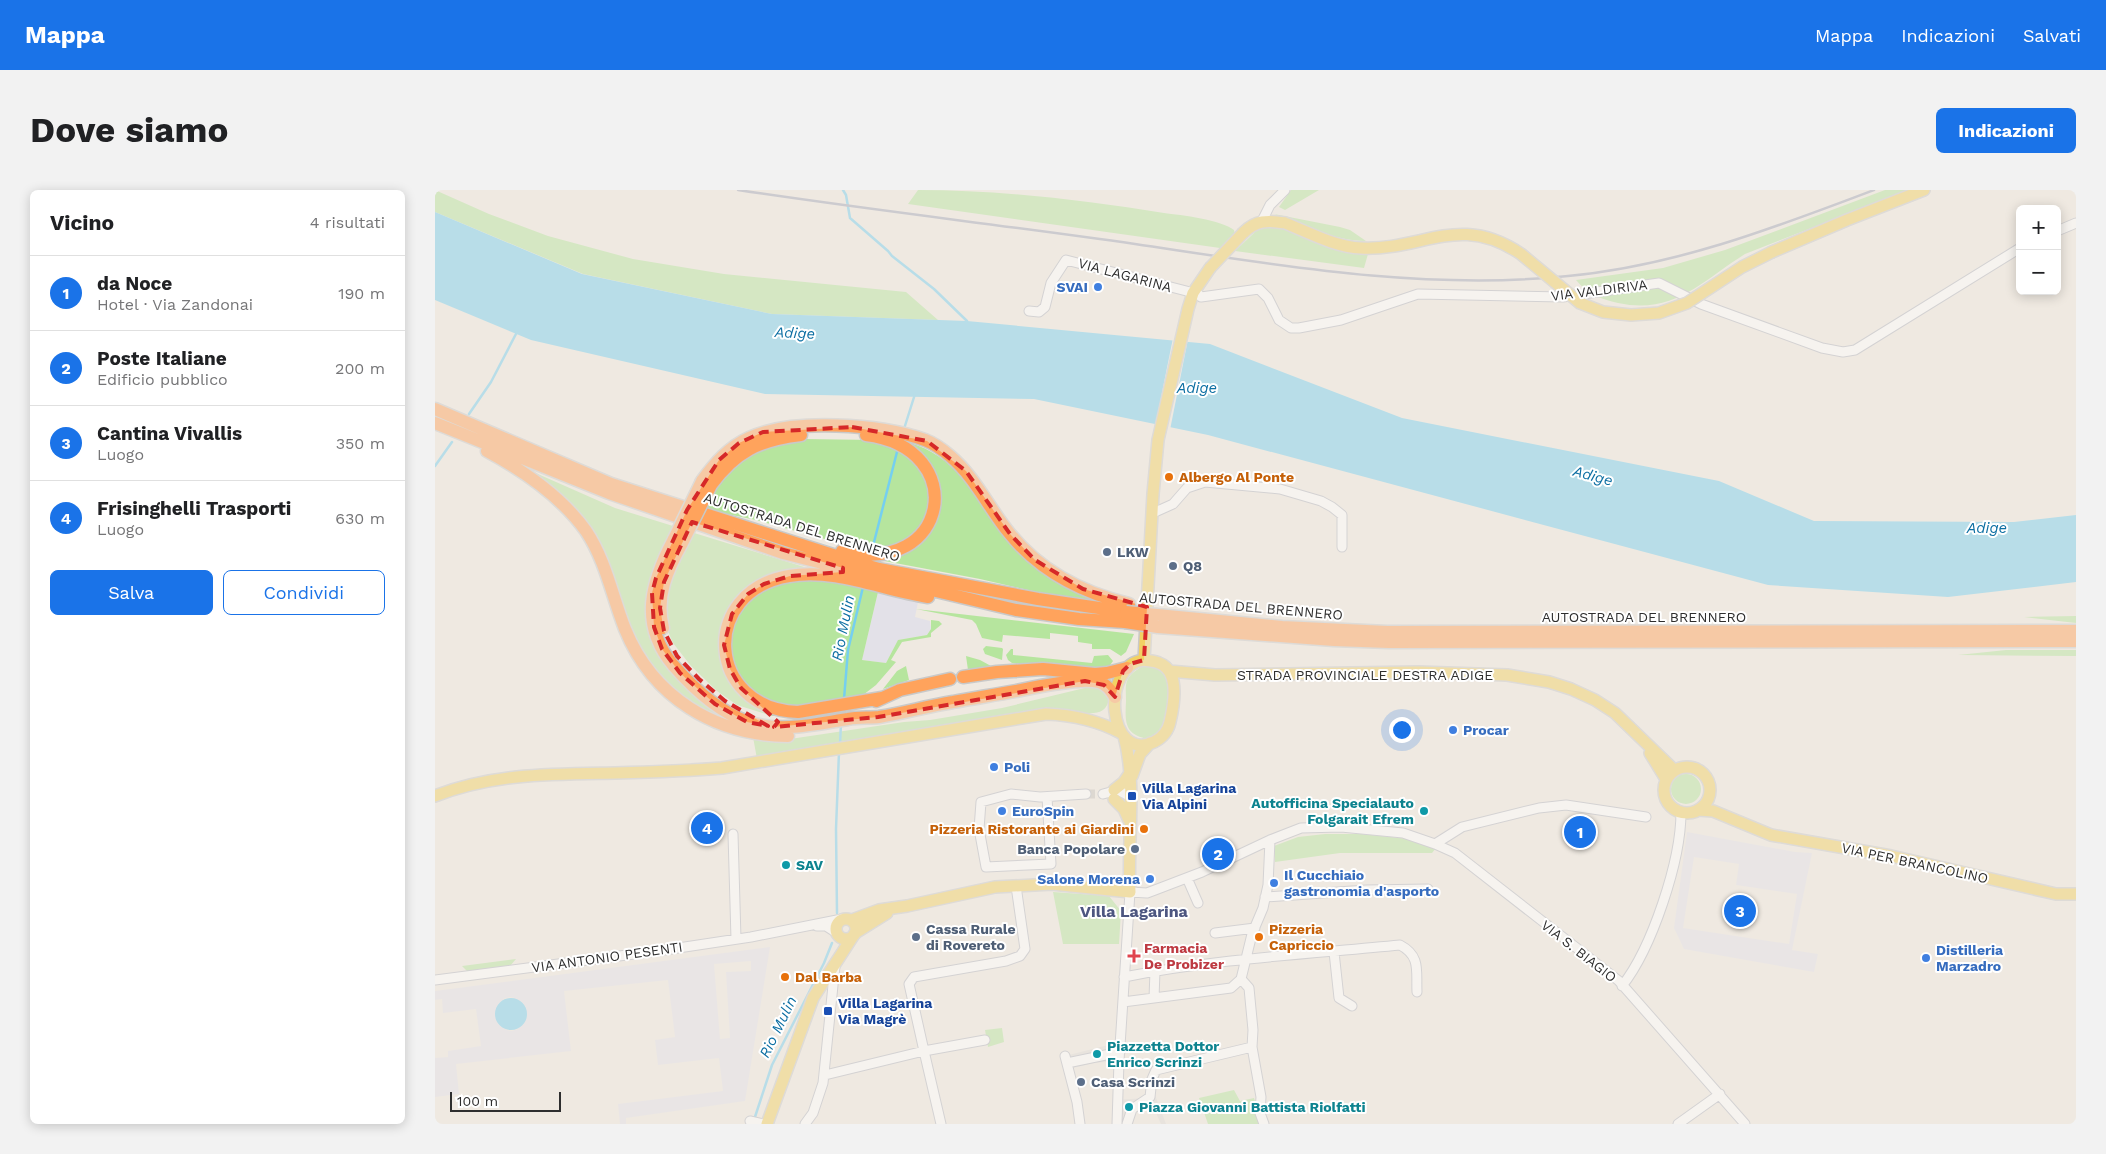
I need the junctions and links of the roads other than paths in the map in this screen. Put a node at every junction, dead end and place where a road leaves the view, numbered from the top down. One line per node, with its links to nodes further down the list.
1 (1285, 190): 3 (street)
2 (1925, 190): 3 (main road, bridge)
3 (1262, 221): 7 (main road, bridge)
4 (2076, 223): 5 (street)
5 (2061, 229)
6 (2017, 250): 7 (street, VIA VALDIRIVA)
7 (1193, 293): 8 (street, VIA LAGARINA); 12 (main road)
8 (1029, 311)
9 (435, 409): 14 (highway, AUTOSTRADA DEL BRENNERO)
10 (437, 424): 14 (highway, AUTOSTRADA DEL BRENNERO); 28 (highway)
11 (890, 436): 14 (highway); 16 (highway); 28 (highway, bridge)
12 (1153, 513): 13 (street); 20 (main road)
13 (1342, 547)
14 (857, 567): 15 (highway, AUTOSTRADA DEL BRENNERO); 15 (highway); 28 (highway)
15 (877, 577): 16 (highway, AUTOSTRADA DEL BRENNERO); 16 (highway, AUTOSTRADA DEL BRENNERO)
16 (1126, 613): 17 (highway, AUTOSTRADA DEL BRENNERO, bridge); 17 (highway)
17 (1157, 617): 18 (highway, AUTOSTRADA DEL BRENNERO); 19 (highway, AUTOSTRADA DEL BRENNERO)
18 (2076, 631)
19 (2076, 641)
20 (1144, 660): 21 (main road); 22 (main road)
21 (1127, 668): 24 (highway); 27 (main road)
22 (1169, 671): 23 (main road, STRADA PROVINCIALE DESTRA ADIGE); 26 (main road)
23 (1215, 675): 26 (main road, STRADA PROVINCIALE DESTRA ADIGE); 32 (main road, STRADA PROVINCIALE DESTRA ADIGE)
24 (963, 677)
25 (950, 679): 28 (highway)
26 (1174, 692): 31 (main road)
27 (1116, 701): 28 (highway); 29 (main road); 30 (main road)
28 (830, 718)
29 (1085, 718): 30 (main road); 38 (main road)
30 (1122, 735): 31 (main road); 34 (main road)
31 (1150, 743): 34 (main road)
32 (1644, 743): 33 (main road, STRADA PROVINCIALE DESTRA ADIGE); 35 (main road, STRADA PROVINCIALE DESTRA ADIGE)
33 (1674, 770): 35 (main road); 41 (main road)
34 (1130, 776): 37 (main road); 40 (main road)
35 (1666, 779): 43 (main road)
36 (1086, 794): 39 (street)
37 (1109, 794): 40 (street); 45 (main road)
38 (435, 796)
39 (1047, 796): 39 (street)
40 (1129, 796): 45 (main road)
41 (1707, 800): 42 (main road); 46 (main road)
42 (1698, 810): 43 (main road); 46 (main road)
43 (1681, 812): 72 (street)
44 (1646, 817): 49 (street)
45 (1130, 822): 53 (main road)
46 (1754, 828): 54 (main road, VIA PER BRANCOLINO)
47 (733, 834): 64 (street)
48 (1269, 840): 49 (street, VIA S. BIAGIO); 50 (street, VIA S. BIAGIO); 55 (street)
49 (1435, 844): 72 (street, VIA S. BIAGIO)
50 (1191, 880): 53 (street, VIA S. BIAGIO); 56 (street)
51 (1015, 886): 53 (main road); 57 (main road); 79 (street)
52 (1428, 889): 55 (street)
53 (1130, 892): 69 (street)
54 (2076, 894)
55 (1265, 896): 59 (street)
56 (1197, 903)
57 (907, 906): 58 (main road); 61 (main road)
58 (847, 920): 60 (street, VIA ANTONIO PESENTI); 61 (main road); 63 (main road)
59 (1255, 928): 62 (street); 66 (street)
60 (779, 931): 63 (street, VIA ANTONIO PESENTI); 64 (street, VIA ANTONIO PESENTI)
61 (855, 933): 63 (main road); 67 (main road)
62 (1215, 933)
63 (838, 934): 67 (main road)
64 (736, 939): 71 (street, VIA ANTONIO PESENTI)
65 (1334, 952): 66 (street); 73 (street); 76 (street)
66 (1245, 958): 68 (street); 70 (street)
67 (835, 966): 81 (street); 83 (main road)
68 (1155, 971): 69 (street); 74 (street)
69 (1124, 977): 75 (street)
70 (1241, 979): 74 (street); 78 (street)
71 (435, 980)
72 (1622, 986): 82 (street, VIA S. BIAGIO)
73 (1417, 992)
74 (1154, 998): 75 (street)
75 (1123, 1002): 80 (street)
76 (1352, 1006)
77 (985, 1040): 79 (street)
78 (1252, 1047): 88 (street); 89 (street)
79 (924, 1051): 81 (street); 85 (street)
80 (1120, 1052): 86 (street); 87 (street)
81 (825, 1075): 84 (street)
82 (1720, 1094): 90 (street); 91 (street, VIA S. BIAGIO)
83 (759, 1123)
84 (805, 1124)
85 (941, 1124)
86 (1081, 1124)
87 (1117, 1124)
88 (1127, 1124)
89 (1264, 1124)
90 (1678, 1124)
91 (1745, 1124)

